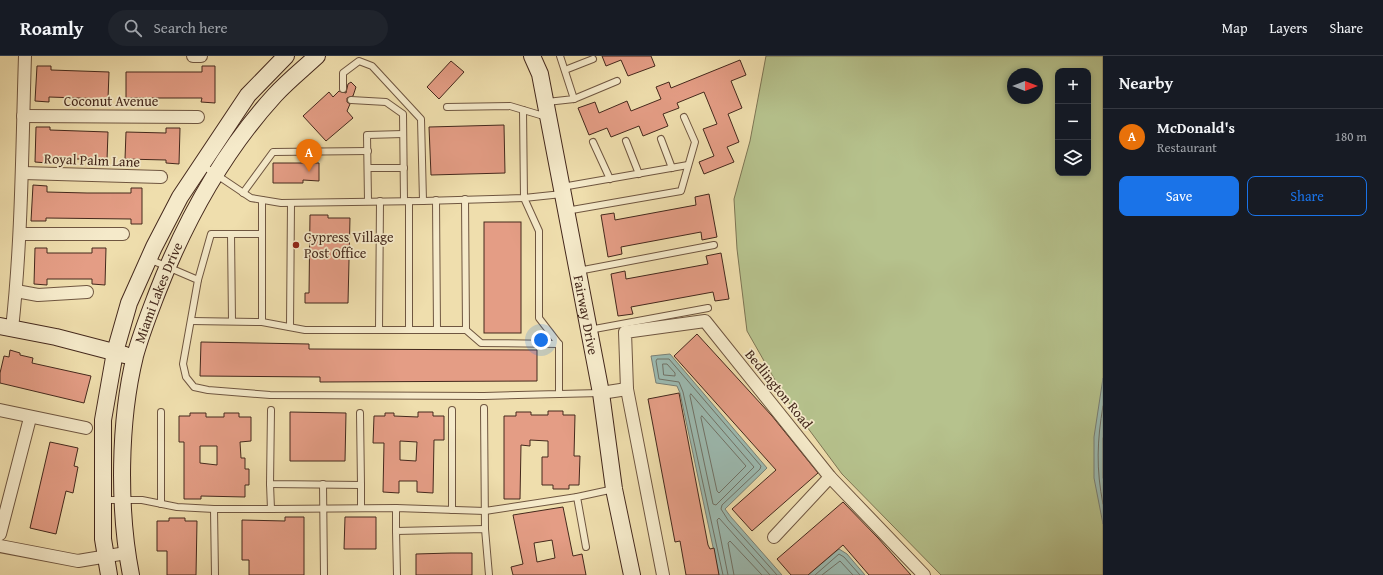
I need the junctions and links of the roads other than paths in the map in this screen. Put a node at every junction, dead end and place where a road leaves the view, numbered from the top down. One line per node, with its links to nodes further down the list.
1 (25, 56): 17 (street)
2 (194, 56): 3 (street)
3 (202, 56)
4 (286, 56): 30 (main road, Miami Lakes Drive)
5 (318, 56): 30 (main road, Miami Lakes Drive)
6 (532, 56): 14 (main road, Fairway Drive)
7 (560, 56): 9 (lane)
8 (593, 58): 9 (lane)
9 (565, 70): 12 (lane)
10 (617, 81): 12 (lane)
11 (343, 89): 44 (lane)
12 (574, 99): 14 (lane)
13 (351, 100): 21 (lane)
14 (546, 102): 20 (main road, Fairway Drive)
15 (447, 108): 16 (lane)
16 (523, 110): 20 (lane); 37 (lane)
17 (23, 116): 18 (street, Coconut Avenue); 31 (street)
18 (198, 117)
19 (684, 117): 26 (lane)
20 (549, 118): 35 (main road, Fairway Drive)
21 (403, 134): 25 (lane); 28 (lane)
22 (661, 139): 29 (lane)
23 (626, 141): 32 (lane)
24 (593, 142): 34 (lane)
25 (368, 151): 27 (lane); 36 (lane)
26 (688, 166): 29 (lane); 46 (lane)
27 (368, 168): 28 (lane); 41 (lane)
28 (404, 168): 43 (lane)
29 (672, 168): 32 (lane)
30 (208, 170): 36 (lane); 52 (main road, Miami Lakes Drive); 53 (main road, Miami Lakes Drive)
31 (23, 173): 33 (street, Royal Palm Lane); 47 (street)
32 (639, 174): 34 (lane)
33 (161, 177)
34 (610, 179): 35 (lane)
35 (563, 190): 37 (lane); 46 (main road, Fairway Drive)
36 (243, 193): 39 (lane)
37 (524, 198): 38 (lane); 69 (lane)
38 (465, 199): 40 (lane); 67 (lane)
39 (262, 200): 45 (lane); 50 (lane)
40 (436, 200): 44 (lane); 66 (lane)
41 (368, 201): 42 (lane); 45 (lane)
42 (380, 201): 43 (lane); 64 (lane)
43 (407, 201): 44 (lane); 65 (lane)
44 (423, 201)
45 (291, 202): 63 (lane)
46 (566, 210): 54 (main road, Fairway Drive)
47 (20, 234): 48 (street); 56 (street)
48 (123, 234)
49 (231, 234): 50 (lane); 55 (lane); 60 (lane)
50 (262, 234): 61 (lane)
51 (714, 245): 54 (lane)
52 (149, 259): 53 (lane); 70 (main road, Miami Lakes Drive)
53 (167, 268): 55 (lane); 71 (main road, Miami Lakes Drive)
54 (578, 271): 68 (main road, Fairway Drive)
55 (198, 280): 59 (lane)
56 (16, 291): 57 (street); 62 (street)
57 (87, 292)
58 (708, 308): 68 (lane)
59 (191, 321): 60 (lane); 74 (lane)
60 (232, 321): 61 (lane)
61 (262, 322): 63 (lane)
62 (6, 327): 70 (main road)
63 (290, 327): 64 (lane)
64 (379, 330): 65 (lane)
65 (409, 330): 66 (lane)
66 (437, 330): 67 (lane)
67 (466, 330): 69 (lane)
68 (589, 330): 73 (main road, Fairway Drive)
69 (559, 344): 74 (lane)
70 (115, 352): 71 (main road); 89 (main road, Miami Lakes Drive)
71 (135, 357): 90 (main road, Miami Lakes Drive)
72 (628, 389): 73 (street); 83 (street, Bedlington Road); 114 (street, Bedlington Road)
73 (601, 393): 74 (lane); 87 (main road, Fairway Drive)
74 (559, 394)
75 (484, 408): 98 (lane)
76 (0, 410): 81 (street)
77 (271, 410): 84 (lane)
78 (452, 410): 97 (lane)
79 (161, 412): 91 (lane)
80 (360, 413): 86 (lane)
81 (30, 418): 82 (street); 101 (street)
82 (86, 428)
83 (830, 477): 102 (street); 115 (street, Bedlington Road)
84 (270, 484): 85 (lane); 95 (lane)
85 (323, 484): 86 (lane); 96 (lane)
86 (361, 485): 92 (lane)
87 (614, 489): 88 (lane); 113 (main road, Fairway Drive)
88 (578, 497): 98 (lane); 104 (lane)
89 (102, 500): 90 (lane); 106 (main road, Miami Lakes Drive)
90 (123, 500): 91 (lane); 105 (main road, Miami Lakes Drive)
91 (161, 504): 94 (lane)
92 (361, 508): 93 (lane); 96 (lane)
93 (396, 508): 97 (lane); 100 (lane)
94 (214, 509): 95 (lane); 109 (lane)
95 (271, 509): 96 (lane)
96 (323, 509): 110 (lane)
97 (452, 510): 98 (lane)
98 (485, 511): 99 (lane)
99 (485, 529): 100 (lane); 112 (lane)
100 (396, 531): 111 (lane)
101 (0, 534)
102 (774, 536)
103 (0, 546): 106 (street)
104 (586, 547)
105 (126, 553): 106 (street); 108 (main road, Miami Lakes Drive)
106 (105, 555): 107 (main road, Miami Lakes Drive)
107 (109, 575)
108 (131, 575)
109 (215, 575)
110 (324, 575)
111 (398, 575)
112 (489, 575)
113 (632, 575)
114 (663, 575)
115 (924, 575)

